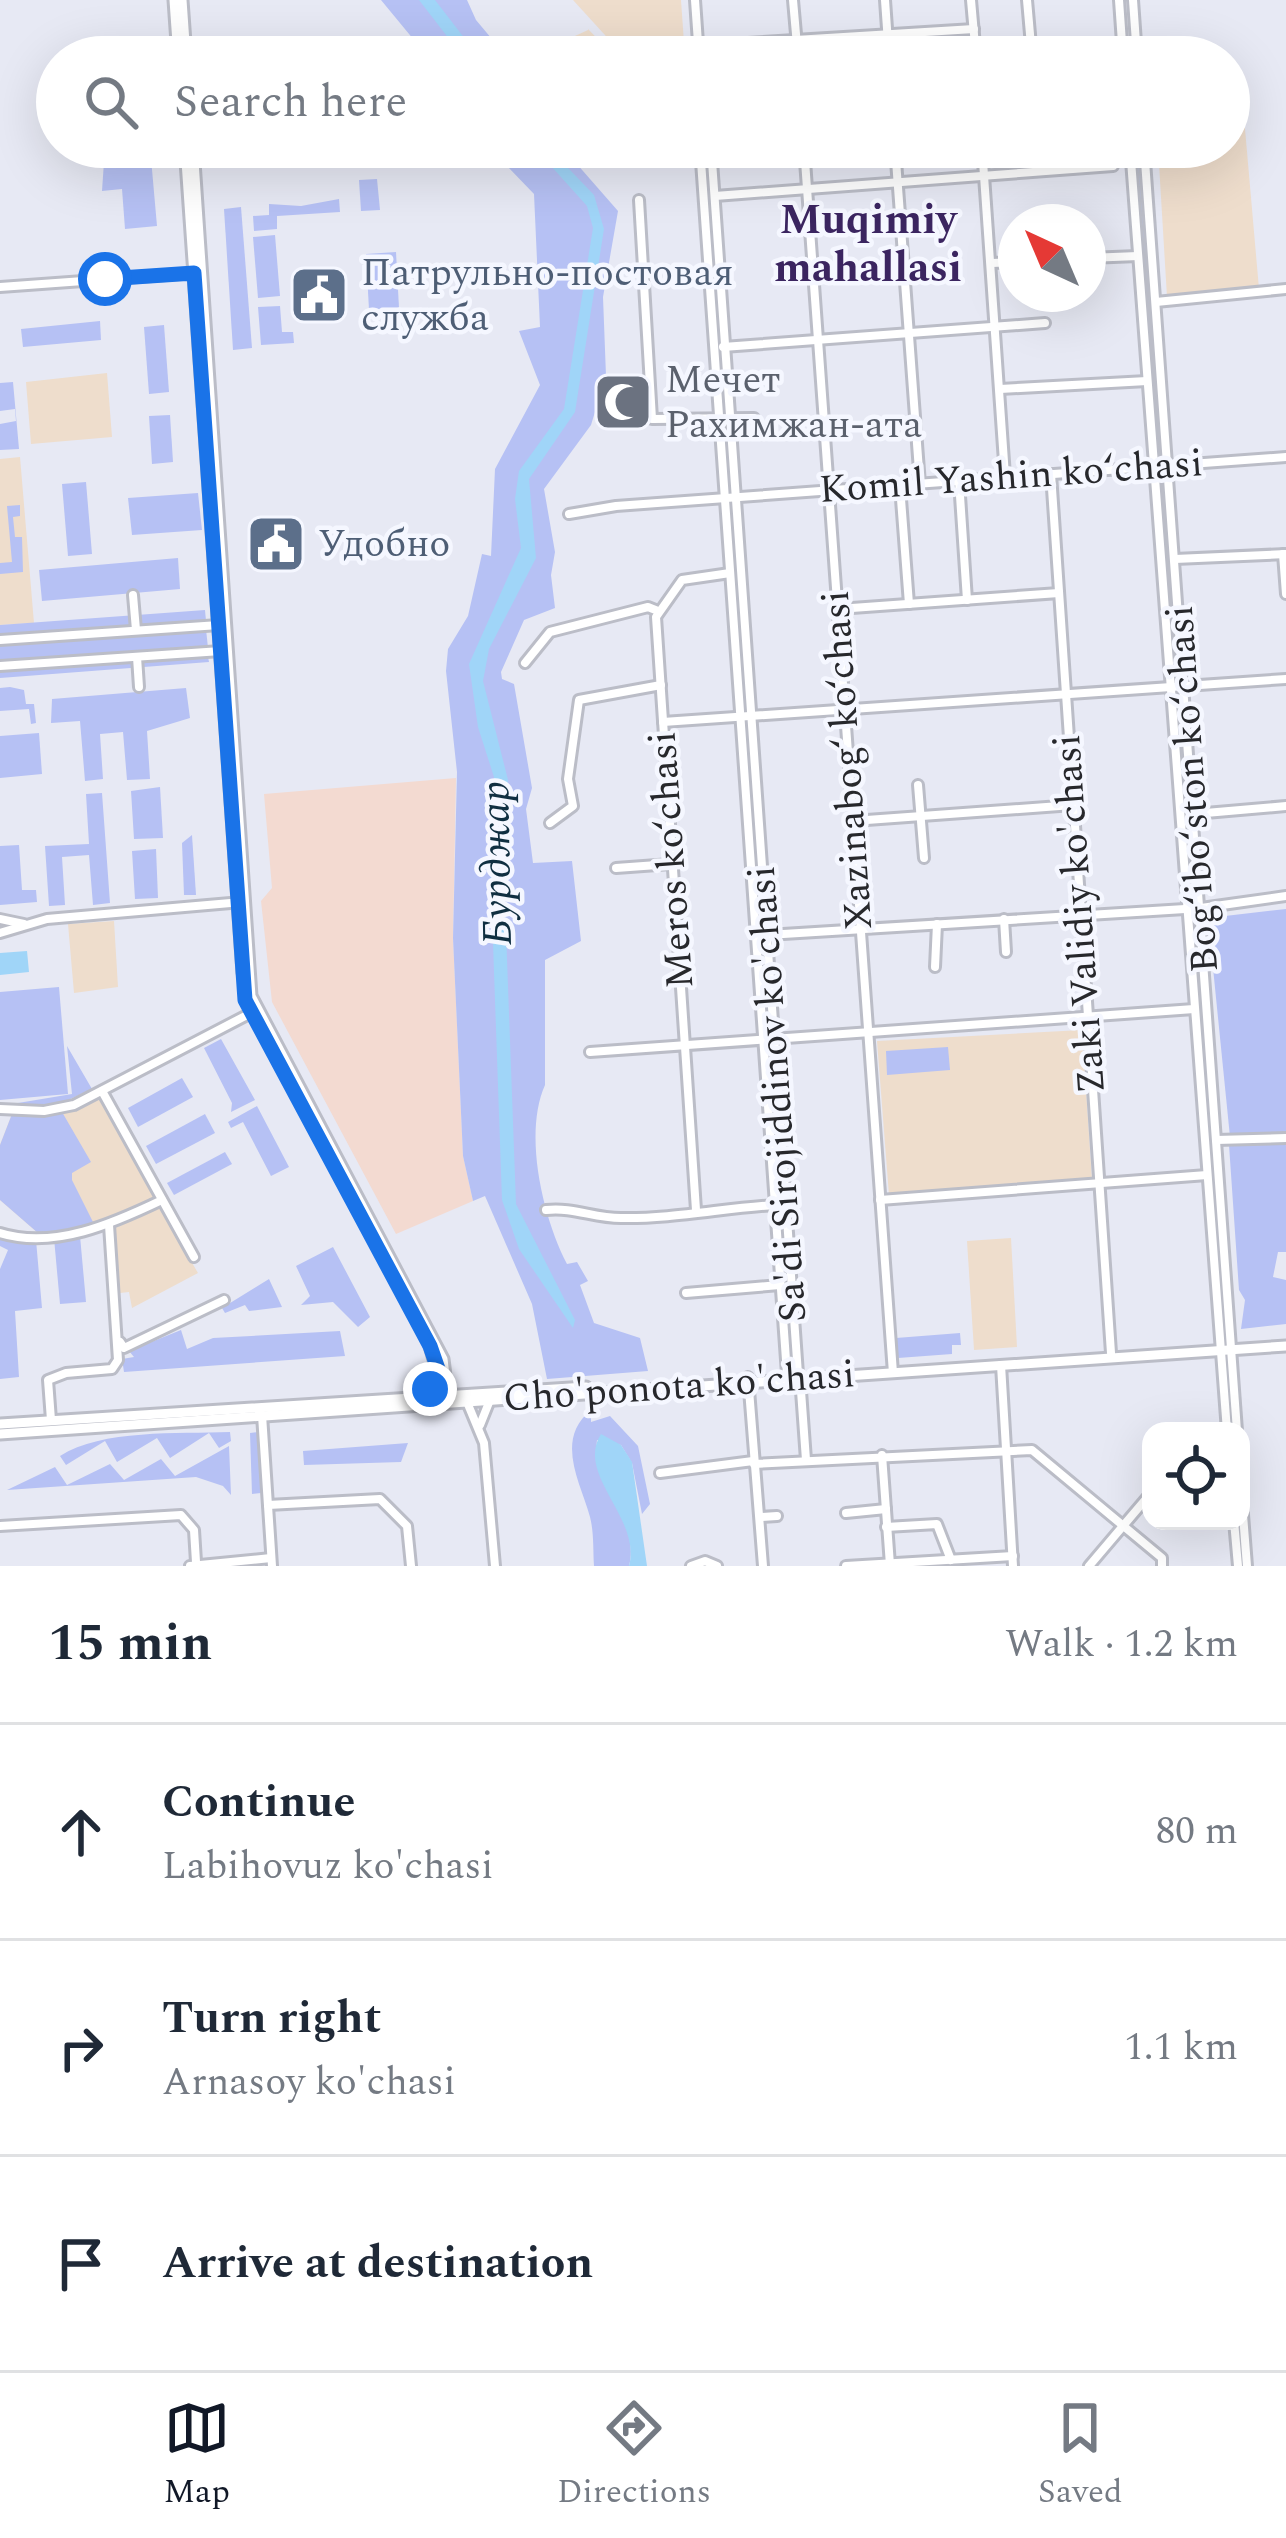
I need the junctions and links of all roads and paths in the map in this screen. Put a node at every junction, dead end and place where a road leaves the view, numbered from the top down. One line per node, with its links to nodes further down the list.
1 (178, 0): 11 (main road)
2 (695, 0): 12 (street)
3 (793, 0): 13 (street)
4 (885, 0): 10 (street)
5 (971, 0): 9 (street)
6 (1027, 0): 16 (street)
7 (1119, 0): 17 (street)
8 (1133, 0): 18 (street)
9 (974, 28): 10 (street); 15 (street)
10 (888, 35): 14 (street)
11 (181, 36)
12 (697, 36)
13 (797, 36)
14 (873, 36)
15 (975, 36)
16 (1030, 36)
17 (1122, 36)
18 (1136, 36)
19 (190, 168): 38 (main road)
20 (701, 168): 47 (street, Sa'di Sirojiddinov ko'chasi)
21 (713, 168): 31 (street, Sa'di Sirojiddinov ko'chasi)
22 (806, 168): 30 (street, Xazinabog‘ ko‘chasi)
23 (897, 168): 29 (street)
24 (983, 168): 28 (street)
25 (1090, 168): 28 (street)
26 (1131, 168): 34 (street, Bogʻiboʻston koʻchasi)
27 (1146, 168): 33 (street, Bogʻiboʻston koʻchasi)
28 (984, 177): 29 (street); 36 (street)
29 (898, 182): 30 (street); 44 (street)
30 (807, 189): 31 (street); 45 (street, Xazinabog‘ ko‘chasi)
31 (715, 196): 46 (street, Sa'di Sirojiddinov ko'chasi)
32 (639, 200): 52 (street)
33 (1151, 244): 34 (street); 41 (street, Bogʻiboʻston koʻchasi)
34 (1137, 250): 35 (street); 48 (street, Bogʻiboʻston koʻchasi)
35 (1106, 255)
36 (992, 263): 37 (street); 43 (street)
37 (998, 263)
38 (198, 273): 39 (street); 76 (main road)
39 (0, 287)
40 (1286, 290): 41 (street)
41 (1156, 302): 54 (street, Bogʻiboʻston koʻchasi)
42 (1045, 323): 43 (street)
43 (997, 328): 44 (street); 49 (street)
44 (910, 334): 45 (street); 59 (street)
45 (818, 340): 46 (street); 61 (street, Xazinabog‘ ko‘chasi)
46 (725, 346): 47 (street); 51 (street, Sa'di Sirojiddinov ko'chasi)
47 (714, 347): 52 (street, Sa'di Sirojiddinov ko'chasi)
48 (1147, 381): 49 (street); 55 (street, Bogʻiboʻston koʻchasi)
49 (1000, 389): 57 (street)
50 (754, 418): 51 (street)
51 (730, 420): 52 (street); 62 (street, Sa'di Sirojiddinov ko'chasi)
52 (719, 421): 63 (street, Sa'di Sirojiddinov ko'chasi)
53 (1286, 457): 54 (street, Komil Yashin koʻchasi)
54 (1168, 466): 55 (street, Komil Yashin koʻchasi); 66 (street, Bogʻiboʻston koʻchasi)
55 (1154, 467): 56 (street, Komil Yashin koʻchasi); 87 (street, Bogʻiboʻston koʻchasi)
56 (1051, 474): 57 (street, Komil Yashin koʻchasi); 69 (street, Zaki Validiy ko'chasi)
57 (1005, 476): 58 (street, Komil Yashin koʻchasi)
58 (959, 481): 59 (street, Komil Yashin koʻchasi); 72 (street)
59 (920, 484): 60 (street, Komil Yashin koʻchasi)
60 (900, 486): 61 (street, Komil Yashin koʻchasi); 73 (street)
61 (830, 490): 62 (street, Komil Yashin koʻchasi); 74 (street, Xazinabog‘ ko‘chasi)
62 (736, 498): 63 (street, Komil Yashin koʻchasi); 68 (street, Sa'di Sirojiddinov ko'chasi)
63 (724, 499): 64 (street, Komil Yashin koʻchasi); 67 (street, Sa'di Sirojiddinov ko'chasi)
64 (569, 514)
65 (1284, 554): 66 (street); 70 (street)
66 (1175, 559): 86 (street, Bogʻiboʻston koʻchasi)
67 (730, 572): 68 (street); 75 (street); 91 (street, Sa'di Sirojiddinov ko'chasi)
68 (741, 572): 90 (street, Sa'di Sirojiddinov ko'chasi)
69 (1059, 592): 72 (street); 88 (street, Zaki Validiy ko'chasi)
70 (1286, 594)
71 (133, 596): 77 (street)
72 (967, 599): 73 (street)
73 (909, 604): 74 (street)
74 (838, 609): 89 (street, Xazinabog‘ ko‘chasi)
75 (658, 611): 81 (street); 84 (street, Meros ko‘chasi)
76 (222, 624): 77 (street); 79 (main road)
77 (136, 631): 78 (street)
78 (0, 640)
79 (224, 651): 80 (street); 104 (main road)
80 (137, 657): 82 (street); 85 (street)
81 (525, 663)
82 (0, 666)
83 (1286, 679): 86 (street)
84 (661, 685): 92 (street, Meros ko‘chasi); 99 (street)
85 (139, 686)
86 (1185, 686): 87 (street); 96 (street, Bogʻiboʻston koʻchasi)
87 (1170, 687): 88 (street); 106 (street, Bogʻiboʻston koʻchasi)
88 (1065, 694): 89 (street); 94 (street, Zaki Validiy ko'chasi)
89 (845, 707): 90 (street); 98 (street, Xazinabog‘ ko‘chasi)
90 (752, 716): 91 (street); 114 (street, Sa'di Sirojiddinov ko'chasi)
91 (740, 717): 92 (street); 122 (street, Sa'di Sirojiddinov ko'chasi)
92 (663, 722): 101 (street, Meros ko‘chasi)
93 (918, 785): 97 (street)
94 (1073, 805): 97 (street); 107 (street, Zaki Validiy ko'chasi)
95 (1286, 806): 96 (street)
96 (1194, 814): 105 (street, Bogʻiboʻston koʻchasi)
97 (919, 816): 98 (street); 100 (street)
98 (853, 821): 112 (street, Xazinabog‘ ko‘chasi)
99 (550, 823)
100 (924, 858)
101 (671, 863): 102 (street); 123 (street, Meros ko‘chasi)
102 (616, 868)
103 (1286, 896): 105 (street)
104 (242, 902): 110 (street); 118 (main road)
105 (1202, 908): 106 (street); 128 (street, Bogʻiboʻston koʻchasi)
106 (1187, 909): 107 (street); 117 (street, Bogʻiboʻston koʻchasi)
107 (1081, 913): 109 (street); 119 (street, Zaki Validiy ko'chasi)
108 (4, 919): 110 (street); 113 (street)
109 (1004, 919): 111 (street); 115 (street)
110 (25, 925): 113 (street)
111 (937, 925): 112 (street); 116 (street)
112 (860, 929): 114 (street); 120 (street, Xazinabog‘ ko‘chasi)
113 (5, 932)
114 (767, 935): 121 (street, Sa'di Sirojiddinov ko'chasi)
115 (1006, 952)
116 (935, 967)
117 (1194, 1010): 119 (street); 129 (street, Bogʻiboʻston koʻchasi)
118 (254, 1011): 125 (street); 130 (main road)
119 (1088, 1017): 120 (street); 132 (street, Zaki Validiy ko'chasi)
120 (866, 1032): 121 (street); 133 (street, Xazinabog‘ ko‘chasi)
121 (774, 1038): 122 (street); 135 (street, Sa'di Sirojiddinov ko'chasi)
122 (763, 1039): 123 (street); 135 (street, Sa'di Sirojiddinov ko'chasi)
123 (685, 1045): 124 (street); 137 (street, Meros ko‘chasi)
124 (590, 1052)
125 (102, 1090): 126 (street); 134 (street)
126 (0, 1109)
127 (1286, 1138): 128 (street)
128 (1219, 1140): 129 (street); 146 (street, Bogʻiboʻston koʻchasi)
129 (1204, 1141): 131 (street, Bogʻiboʻston koʻchasi)
130 (330, 1153): 149 (main road); 152 (main road)
131 (1207, 1175): 132 (street); 146 (street, Bogʻiboʻston koʻchasi)
132 (1099, 1183): 133 (street); 147 (street, Zaki Validiy ko'chasi)
133 (880, 1200): 150 (street, Xazinabog‘ ko‘chasi)
134 (162, 1201): 138 (street); 140 (street)
135 (780, 1205): 137 (street); 141 (street, Sa'di Sirojiddinov ko'chasi)
136 (546, 1210): 137 (street)
137 (697, 1210)
138 (109, 1225): 139 (street); 145 (street)
139 (0, 1232)
140 (194, 1257)
141 (786, 1285): 142 (street); 151 (street, Sa'di Sirojiddinov ko'chasi)
142 (686, 1293)
143 (224, 1300): 145 (street)
144 (1286, 1344): 146 (main road, Cho'ponota ko'chasi)
145 (121, 1346): 163 (street)
146 (1226, 1348): 147 (main road, Cho'ponota ko'chasi); 148 (main road, Cho'ponota ko'chasi); 160 (street, Bogʻiboʻston koʻchasi); 161 (street, Bogʻiboʻston koʻchasi)
147 (1111, 1353): 148 (main road, Cho'ponota ko'chasi)
148 (1001, 1363): 150 (main road, Cho'ponota ko'chasi); 166 (street)
149 (438, 1365): 152 (main road); 157 (main road)
150 (892, 1370): 151 (main road, Cho'ponota ko'chasi)
151 (796, 1376): 153 (main road, Cho'ponota ko'chasi); 168 (street, Sa'di Sirojiddinov ko'chasi)
152 (447, 1377): 155 (main road); 156 (main road)
153 (748, 1380): 154 (main road, Cho'ponota ko'chasi); 169 (street)
154 (580, 1391): 156 (main road, Cho'ponota ko'chasi); 158 (main road, Cho'ponota ko'chasi)
155 (438, 1394): 156 (main road, Cho'ponota ko'chasi); 157 (main road)
156 (464, 1398): 157 (main road, Cho'ponota ko'chasi); 158 (main road, Cho'ponota ko'chasi); 164 (street)
157 (425, 1399): 159 (main road, Cho'ponota ko'chasi)
158 (490, 1400): 164 (street)
159 (261, 1410): 163 (main road, Cho'ponota ko'chasi); 172 (street)
160 (1227, 1422)
161 (1236, 1422)
162 (0, 1424): 163 (main road, Cho'ponota ko'chasi)
163 (52, 1425): 165 (main road, Cho'ponota ko'chasi)
164 (480, 1425): 188 (street)
165 (0, 1434)
166 (1006, 1447): 167 (street); 178 (street); 183 (street)
167 (882, 1455): 168 (street); 173 (street)
168 (806, 1460): 169 (street)
169 (753, 1462): 170 (street); 176 (street)
170 (660, 1473)
171 (1142, 1504): 178 (street)
172 (268, 1505): 184 (street); 187 (street)
173 (886, 1509): 174 (street); 179 (street)
174 (847, 1513)
175 (777, 1516): 176 (street)
176 (760, 1517): 191 (street)
177 (0, 1526): 185 (street)
178 (1124, 1526): 193 (street); 194 (street)
179 (886, 1527): 182 (street); 186 (street)
180 (1236, 1530): 195 (street)
181 (1242, 1530): 195 (street)
182 (951, 1560): 183 (street); 186 (street)
183 (1013, 1561)
184 (272, 1562): 185 (street)
185 (193, 1564)
186 (890, 1564): 192 (street)
187 (411, 1566)
188 (495, 1566)
189 (691, 1566): 190 (street)
190 (717, 1566)
191 (763, 1566)
192 (846, 1566)
193 (1089, 1566)
194 (1162, 1566)
195 (1242, 1566)

